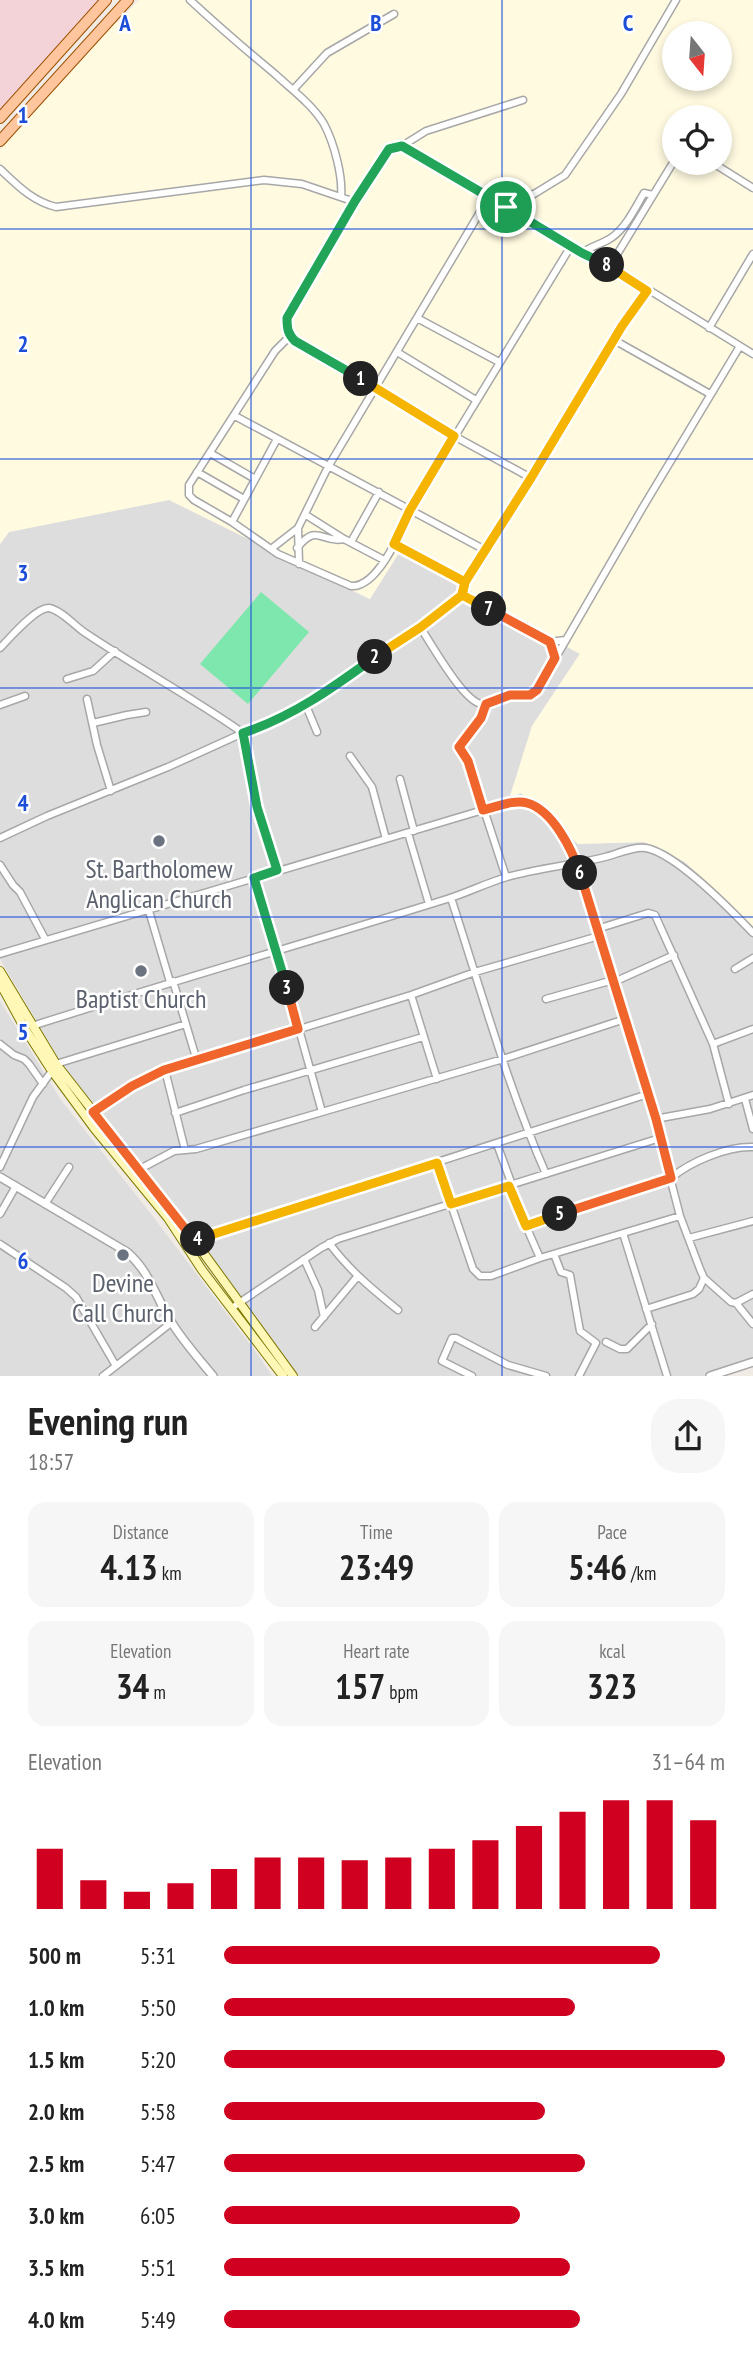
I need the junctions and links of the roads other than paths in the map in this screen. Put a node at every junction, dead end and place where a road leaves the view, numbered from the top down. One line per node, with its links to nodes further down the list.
1 (106, 0): 8 (main road)
2 (128, 0): 9 (main road)
3 (190, 0): 6 (street)
4 (676, 0): 19 (street)
5 (394, 14): 6 (street)
6 (293, 90): 16 (street)
7 (523, 100): 10 (street)
8 (0, 118)
9 (0, 141)
10 (402, 146): 17 (street); 18 (street)
11 (0, 169): 16 (street)
12 (665, 175): 15 (street)
13 (732, 175): 14 (street)
14 (753, 188)
15 (653, 195): 21 (street); 23 (street)
16 (341, 197): 18 (street)
17 (489, 197): 19 (street); 25 (street)
18 (355, 201): 27 (street)
19 (506, 207): 20 (street)
20 (571, 246): 21 (street); 32 (street)
21 (582, 253): 23 (street)
22 (753, 254): 26 (street)
23 (610, 266): 24 (street)
24 (647, 291): 26 (street); 28 (street)
25 (417, 318): 30 (street); 32 (street)
26 (709, 328): 29 (street)
27 (290, 336): 33 (street); 36 (street)
28 (614, 340): 34 (street); 42 (street)
29 (740, 346): 31 (street); 34 (street)
30 (397, 352): 33 (street); 35 (street)
31 (753, 354)
32 (499, 362): 35 (street)
33 (376, 388): 37 (street); 40 (street)
34 (710, 394): 61 (street)
35 (476, 400): 37 (street)
36 (234, 416): 38 (street); 39 (street)
37 (454, 436): 42 (street); 46 (street)
38 (277, 439): 40 (street); 43 (street)
39 (209, 453): 41 (street); 43 (street)
40 (328, 467): 44 (street); 47 (street)
41 (197, 472): 45 (street); 48 (street)
42 (531, 478): 55 (street)
43 (255, 479): 45 (street)
44 (379, 492): 46 (street); 51 (street)
45 (244, 499): 48 (street)
46 (410, 510): 52 (street); 55 (street)
47 (306, 515): 49 (street); 50 (street)
48 (232, 522): 54 (street)
49 (298, 528): 53 (street); 54 (street)
50 (344, 539): 51 (street); 53 (street)
51 (351, 542): 56 (street)
52 (394, 544): 56 (street); 58 (street)
53 (297, 548): 57 (street)
54 (271, 549): 57 (street)
55 (485, 550): 58 (street)
56 (384, 560): 57 (street)
57 (299, 564)
58 (465, 582): 59 (street)
59 (462, 595): 60 (street); 62 (street)
60 (421, 627): 69 (street); 70 (street)
61 (565, 640): 62 (street); 65 (street)
62 (550, 642): 65 (street)
63 (0, 648): 64 (street)
64 (115, 651): 66 (street); 75 (street)
65 (555, 658): 70 (street)
66 (67, 679)
67 (25, 696): 71 (street)
68 (87, 699): 73 (street)
69 (305, 703): 74 (street); 75 (street)
70 (486, 704): 79 (street)
71 (0, 705)
72 (146, 712): 73 (street)
73 (93, 723): 78 (street)
74 (317, 732)
75 (243, 733): 78 (street); 85 (street)
76 (350, 756): 82 (street)
77 (400, 779): 80 (street)
78 (111, 791): 81 (street)
79 (483, 810): 80 (street); 83 (street); 86 (street)
80 (411, 832): 82 (street); 89 (street)
81 (0, 838)
82 (386, 839): 85 (street)
83 (576, 861): 86 (street); 91 (street); 92 (street)
84 (0, 865): 93 (street)
85 (277, 870): 87 (street)
86 (506, 877): 88 (street)
87 (254, 878): 90 (street); 94 (street)
88 (451, 898): 89 (street); 100 (street)
89 (429, 904): 94 (street)
90 (149, 911): 93 (street); 101 (street)
91 (598, 933): 96 (street); 100 (street); 102 (street)
92 (753, 933)
93 (45, 939): 95 (street)
94 (277, 950): 101 (street); 109 (street)
95 (0, 954)
96 (674, 955): 102 (street); 113 (street)
97 (753, 958): 98 (street)
98 (735, 969)
99 (0, 971): 108 (main road)
100 (475, 972): 104 (street); 114 (street)
101 (171, 981): 107 (street); 108 (street)
102 (614, 982): 105 (street); 106 (street)
103 (0, 983): 116 (main road)
104 (411, 995): 109 (street); 111 (street)
105 (546, 999)
106 (625, 1019): 114 (street); 121 (street)
107 (186, 1024): 115 (street); 116 (street)
108 (32, 1026): 116 (main road)
109 (298, 1029): 115 (street); 118 (street)
110 (753, 1029): 113 (street)
111 (423, 1037): 118 (street); 119 (street)
112 (0, 1044): 120 (street)
113 (713, 1044): 124 (street)
114 (503, 1059): 119 (street); 130 (street)
115 (197, 1061): 117 (street)
116 (54, 1067): 120 (street); 125 (main road); 152 (main road)
117 (164, 1070): 125 (street); 127 (street)
118 (309, 1070): 126 (street); 127 (street)
119 (436, 1079): 126 (street)
120 (43, 1084): 136 (street)
121 (648, 1094): 128 (street); 130 (street)
122 (753, 1095): 123 (street)
123 (745, 1099): 124 (street); 129 (street)
124 (729, 1104): 128 (street)
125 (93, 1112): 138 (main road)
126 (322, 1112): 134 (street)
127 (175, 1113): 134 (street)
128 (656, 1119): 131 (street)
129 (753, 1129)
130 (528, 1133): 132 (street); 139 (street)
131 (660, 1138): 139 (street); 141 (street)
132 (497, 1144): 135 (street); 143 (street)
133 (753, 1147): 141 (street)
134 (185, 1150): 138 (street)
135 (437, 1163): 145 (street); 152 (street)
136 (0, 1167)
137 (69, 1167): 144 (street)
138 (138, 1170): 152 (main road)
139 (546, 1174): 143 (street)
140 (0, 1177): 142 (street)
141 (671, 1178): 147 (street); 149 (street)
142 (16, 1186): 144 (street); 146 (street)
143 (511, 1186): 145 (street); 149 (street)
144 (45, 1204): 166 (street)
145 (451, 1204): 153 (street); 156 (street)
146 (0, 1214)
147 (680, 1216): 150 (street); 151 (street)
148 (753, 1220): 151 (street)
149 (526, 1226): 156 (street)
150 (623, 1233): 155 (street); 164 (street)
151 (689, 1238): 159 (street)
152 (190, 1242): 162 (main road)
153 (330, 1242): 157 (street); 158 (street)
154 (0, 1244): 172 (street)
155 (554, 1254): 156 (street); 179 (street)
156 (540, 1258)
157 (304, 1259): 162 (street); 165 (street)
158 (357, 1277): 163 (street); 165 (street)
159 (704, 1278): 161 (street); 164 (street)
160 (753, 1294): 161 (street)
161 (736, 1303): 168 (street)
162 (235, 1305): 175 (main road); 176 (main road)
163 (398, 1310)
164 (646, 1310): 167 (street)
165 (324, 1317): 169 (street)
166 (172, 1323): 172 (street); 174 (street)
167 (652, 1324): 170 (street); 180 (street)
168 (753, 1324)
169 (315, 1327)
170 (606, 1342)
171 (753, 1363): 181 (street)
172 (116, 1366): 173 (street)
173 (103, 1376)
174 (213, 1376)
175 (283, 1376)
176 (293, 1376)
177 (472, 1376): 178 (street)
178 (545, 1376)
179 (579, 1376)
180 (667, 1376)
181 (710, 1376)

